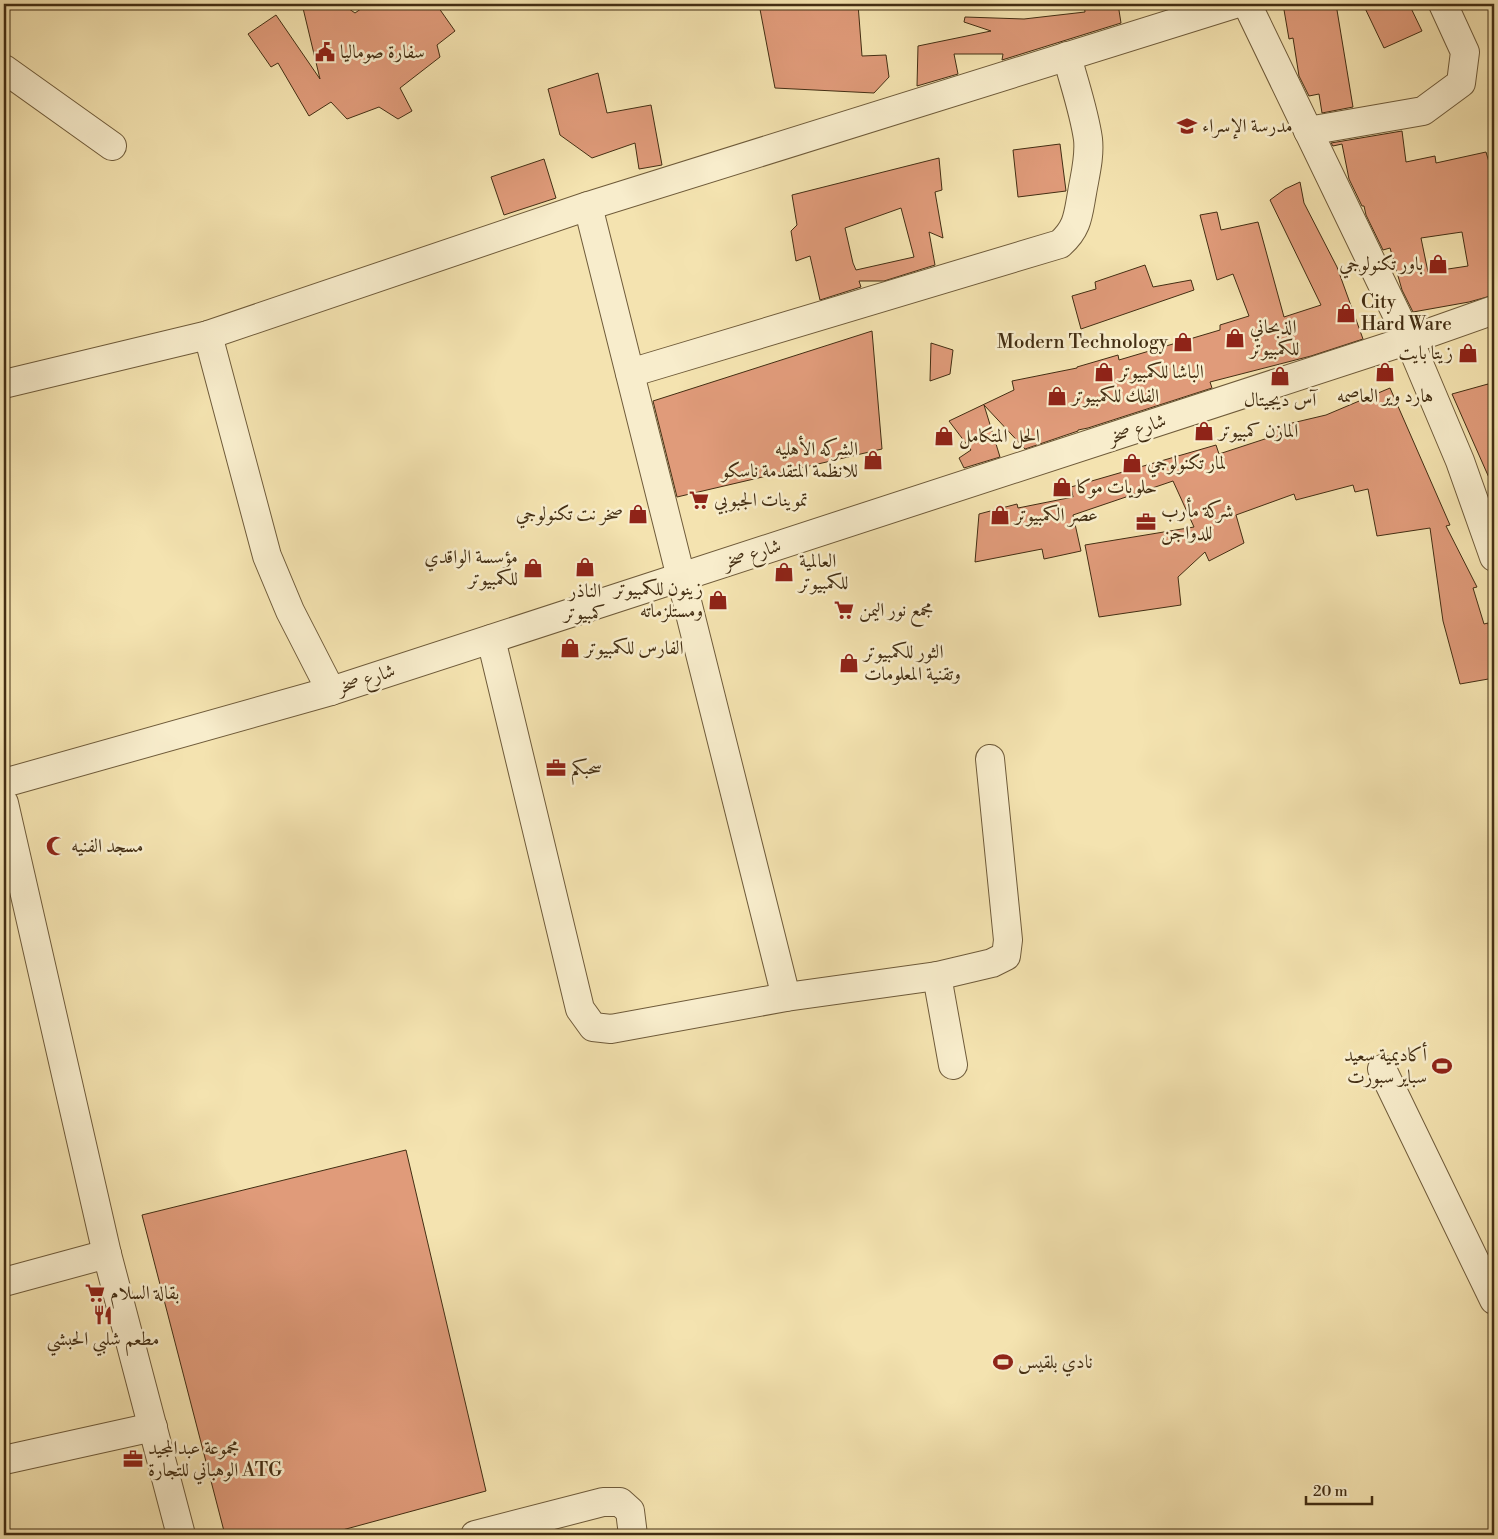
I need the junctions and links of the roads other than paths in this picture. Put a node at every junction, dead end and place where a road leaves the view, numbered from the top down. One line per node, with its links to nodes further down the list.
1 (1235, 4): 4 (street)
2 (1247, 4): 6 (street)
3 (1443, 4): 6 (street)
4 (1067, 56): 8 (street); 12 (street)
5 (4, 69): 7 (street)
6 (1308, 131): 11 (street)
7 (112, 146)
8 (588, 206): 10 (street); 12 (street)
9 (1494, 310): 11 (street, شارع صخر)
10 (208, 335): 13 (street); 17 (street)
11 (1409, 340): 14 (street); 15 (street, شارع صخر)
12 (630, 373): 15 (street)
13 (4, 384)
14 (1494, 557)
15 (681, 577): 16 (street, شارع صخر); 22 (street)
16 (491, 639): 17 (street, شارع صخر); 22 (street)
17 (331, 691): 19 (street, شارع صخر)
18 (990, 759): 21 (street)
19 (4, 783)
20 (4, 803): 25 (street)
21 (937, 976): 22 (street); 23 (street)
22 (786, 997)
23 (953, 1065)
24 (1382, 1069): 26 (street)
25 (107, 1254): 27 (street); 29 (street)
26 (1488, 1271): 28 (street)
27 (4, 1282)
28 (1494, 1300)
29 (153, 1427): 30 (street); 31 (street)
30 (4, 1460)
31 (181, 1535)
32 (475, 1535): 33 (street)
33 (633, 1535)

